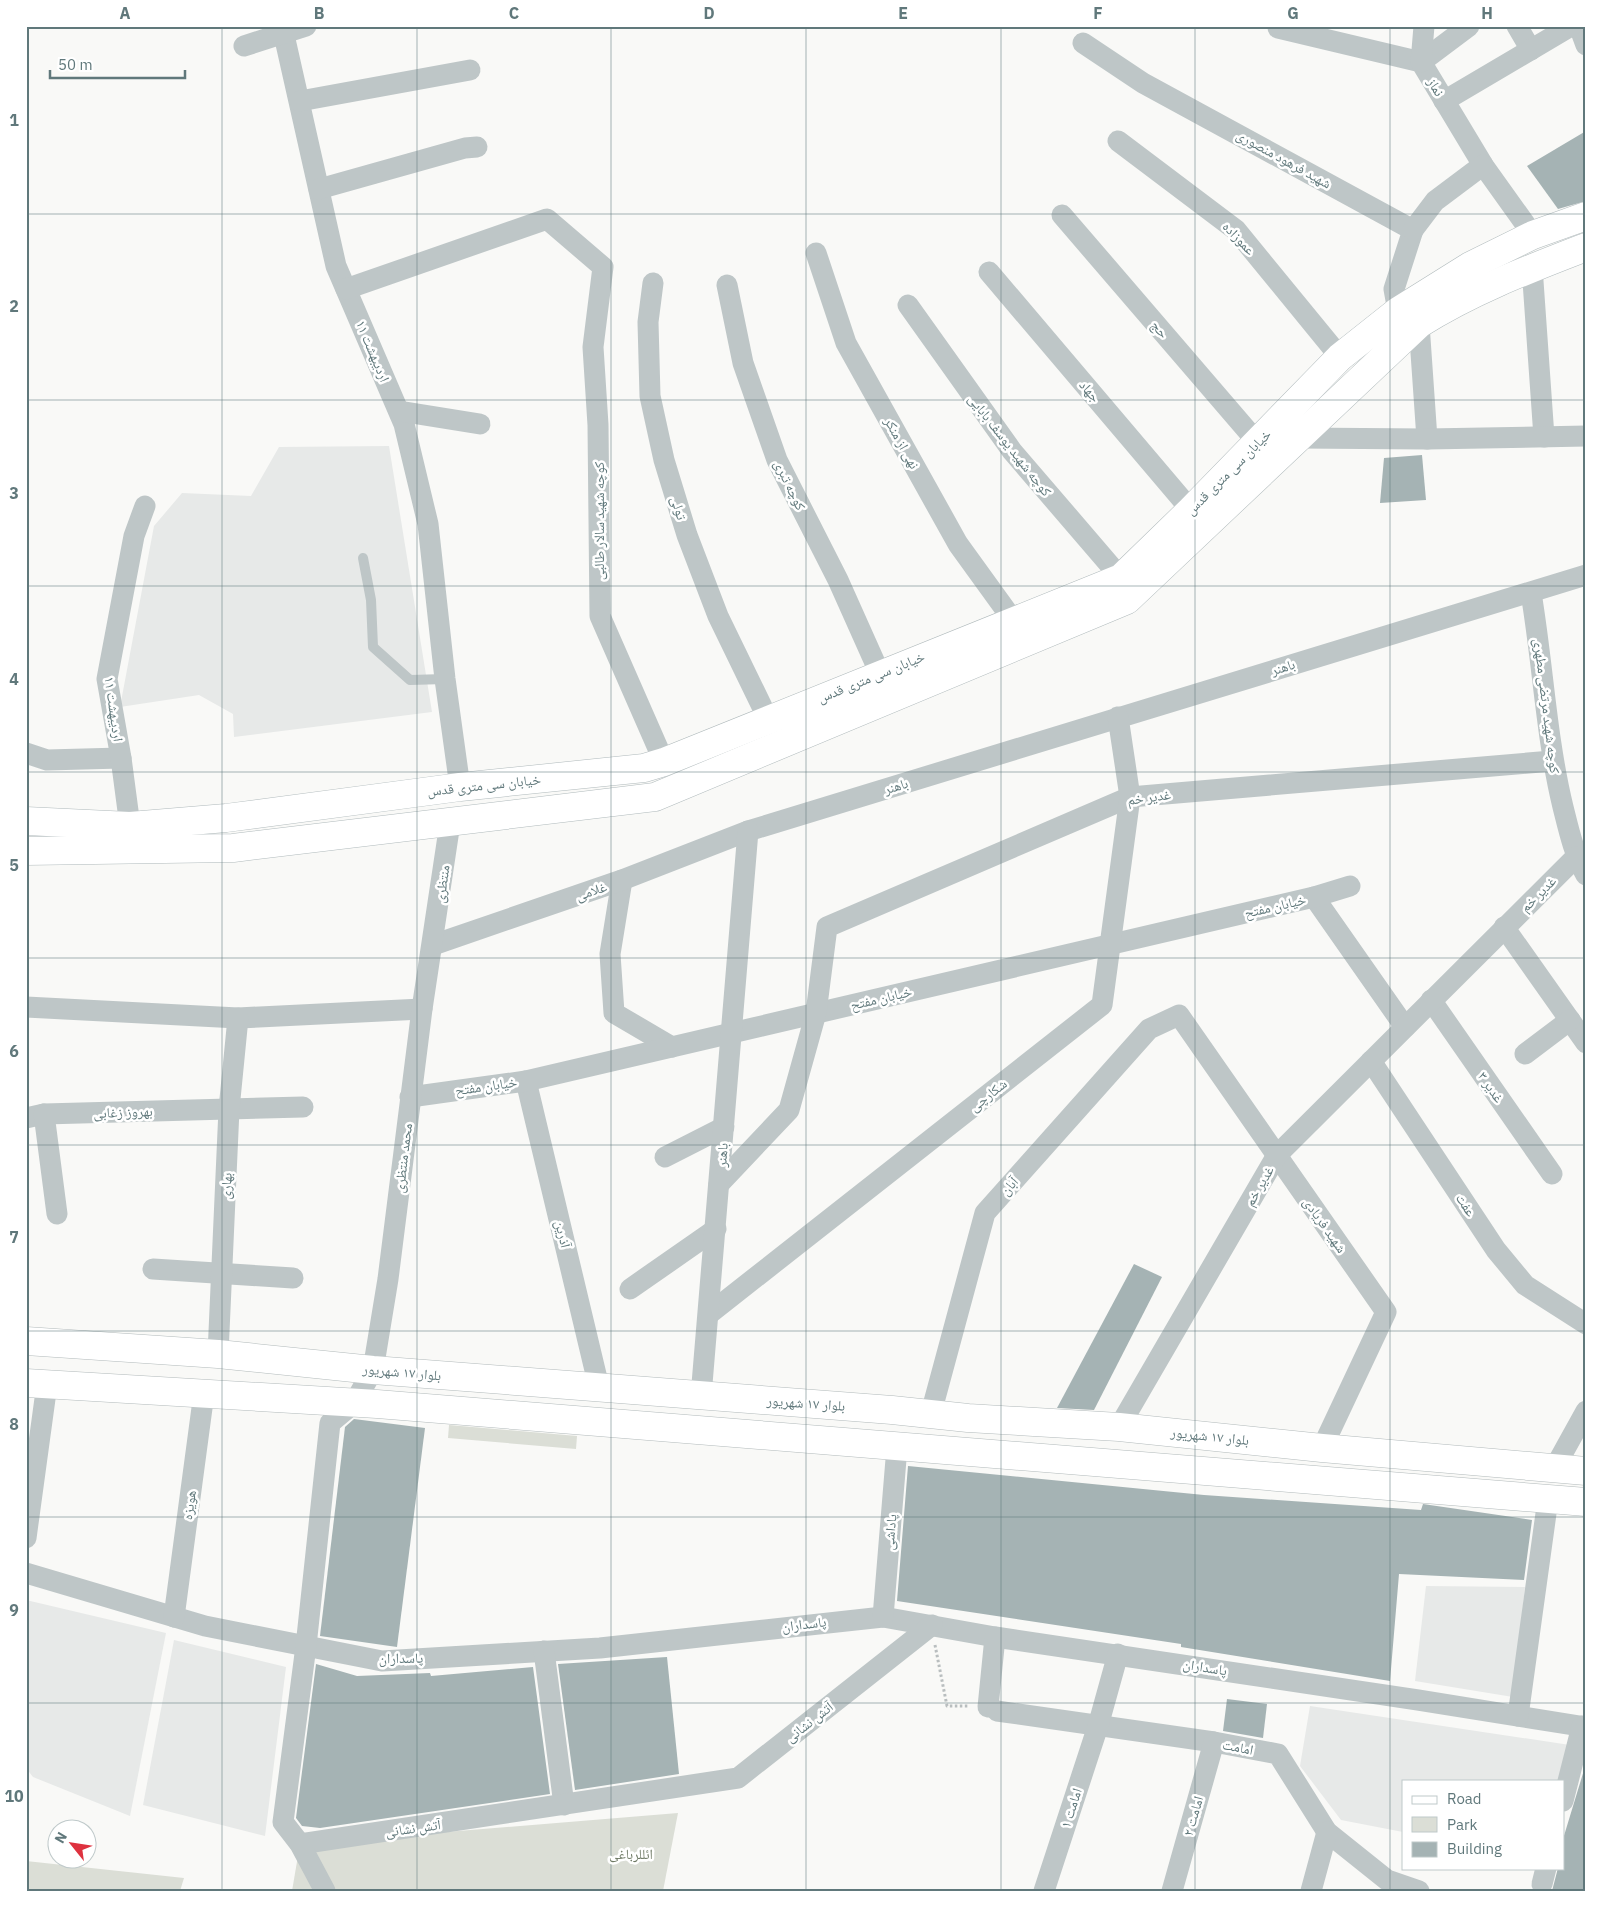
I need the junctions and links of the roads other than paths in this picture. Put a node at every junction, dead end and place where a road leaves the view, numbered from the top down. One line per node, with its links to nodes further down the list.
1 (306, 26): 8 (street)
2 (1424, 26): 13 (street)
3 (1469, 26): 13 (street)
4 (1517, 26): 12 (street)
5 (1571, 26): 12 (street)
6 (1579, 26): 10 (street)
7 (1278, 27): 13 (street, نماز)
8 (283, 31): 11 (street); 15 (street, ۱۱ اردیبهشت)
9 (1083, 43): 23 (street, شهید فرهود منصوری)
10 (1586, 44)
11 (244, 46)
12 (1531, 50): 16 (street)
13 (1421, 62): 16 (street, نماز)
14 (470, 70): 15 (street)
15 (300, 101): 20 (street, ۱۱ اردیبهشت)
16 (1444, 101): 19 (street, نماز)
17 (1118, 141): 34 (street, عموزاده)
18 (477, 147): 20 (street)
19 (1482, 165): 23 (street); 24 (street, نماز)
20 (319, 188): 31 (street, ۱۱ اردیبهشت)
21 (1062, 215): 41 (street, حج)
22 (1586, 216): 24 (main road, خیابان سی متری قدس)
23 (1413, 230): 33 (street)
24 (1534, 234): 33 (main road, خیابان سی متری قدس)
25 (1586, 247): 27 (main road, خیابان سی متری قدس)
26 (816, 253): 48 (street, نهی از منکر)
27 (1532, 267): 33 (main road, خیابان سی متری قدس); 38 (street)
28 (989, 272): 43 (street, جهاد)
29 (653, 283): 52 (street, تولی)
30 (728, 285): 49 (street, کوچه تبری)
31 (346, 289): 35 (street, ۱۱ اردیبهشت); 56 (street, کوچه شهید سالار طالبی)
32 (908, 305): 46 (street, کوچه شهید یوسف بابایی)
33 (1408, 317): 34 (main road, خیابان سی متری قدس); 39 (main road, خیابان سی متری قدس); 40 (street)
34 (1340, 357): 41 (main road, خیابان سی متری قدس)
35 (399, 411): 36 (street); 50 (street, ۱۱ اردیبهشت)
36 (480, 424)
37 (1586, 436): 38 (street)
38 (1544, 437): 40 (street)
39 (1298, 438): 40 (street); 58 (main road, خیابان سی متری قدس)
40 (1427, 439)
41 (1258, 443): 43 (main road, خیابان سی متری قدس)
42 (145, 506): 54 (street, ۱۱ اردیبهشت)
43 (1191, 510): 46 (main road, خیابان سی متری قدس)
44 (363, 558): 50 (lane)
45 (1586, 576): 47 (street, باهنر)
46 (1121, 578): 48 (main road, خیابان سی متری قدس)
47 (1531, 593): 51 (street, باهنر); 55 (street, کوچه شهید مرتضی مطهری)
48 (1013, 620): 49 (main road, خیابان سی متری قدس)
49 (880, 674): 52 (main road, خیابان سی متری قدس)
50 (445, 679): 57 (street, ۱۱ اردیبهشت)
51 (1118, 717): 59 (street, شکارچی); 64 (street, باهنر)
52 (768, 719): 56 (main road, خیابان سی متری قدس)
53 (26, 753): 54 (street)
54 (121, 758): 63 (street, ۱۱ اردیبهشت)
55 (1552, 761): 59 (street, غدیر خم); 67 (street, کوچه شهید مرتضی مطهری)
56 (654, 765): 57 (main road, خیابان سی متری قدس); 58 (main road)
57 (460, 787): 60 (main road, خیابان سی متری قدس)
58 (655, 797): 62 (main road, خیابان سی متری قدس)
59 (1130, 797): 74 (street, شکارچی); 78 (street, غدیر خم)
60 (226, 818): 63 (main road, خیابان سی متری قدس); 65 (main road)
61 (26, 821): 63 (main road, خیابان سی متری قدس)
62 (450, 823): 65 (main road, خیابان سی متری قدس); 73 (street, منتظری)
63 (130, 826)
64 (748, 832): 69 (street, غلامی); 83 (street, باهنر)
65 (233, 848): 66 (main road, خیابان سی متری قدس)
66 (26, 851)
67 (1576, 856): 68 (street, کوچه شهید مرتضی مطهری); 72 (street, غدیر خم)
68 (1586, 875)
69 (622, 880): 73 (street, غلامی); 85 (street)
70 (1350, 886): 71 (street, خیابان مفتح)
71 (1314, 897): 74 (street, خیابان مفتح); 82 (street)
72 (1504, 927): 75 (street, غدیر خم); 81 (street)
73 (433, 945): 77 (street, محمد منتظری)
74 (1110, 945): 78 (street, خیابان مفتح); 104 (street, شکارچی)
75 (1431, 1000): 82 (street, غدیر خم); 96 (street, غدیر ۳)
76 (26, 1007): 80 (street)
77 (422, 1009): 80 (street); 89 (street, محمد منتظری)
78 (816, 1013): 83 (street, خیابان مفتح); 97 (street)
79 (1179, 1015): 94 (street, شهید فریادی); 117 (street, آبان)
80 (238, 1018): 91 (street, بهاری)
81 (1570, 1020): 84 (street); 86 (street)
82 (1405, 1027): 87 (street, غدیر خم)
83 (731, 1034): 85 (street, خیابان مفتح); 93 (street, باهنر)
84 (1586, 1043)
85 (672, 1047): 88 (street, خیابان مفتح)
86 (1525, 1054)
87 (1371, 1061): 94 (street, غدیر خم); 105 (street, عفت)
88 (526, 1081): 89 (street, خیابان مفتح); 110 (street, آذرین)
89 (410, 1097): 108 (street, محمد منتظری)
90 (303, 1107): 91 (street, بهروز زغابی)
91 (229, 1109): 92 (street, بهروز زغابی); 101 (street, بهاری)
92 (35, 1116): 98 (street, بهروز زغابی)
93 (724, 1127): 95 (street); 97 (street, باهنر)
94 (1277, 1155): 119 (street, غدیر خم); 121 (street, شهید فریادی)
95 (665, 1157)
96 (1552, 1174)
97 (719, 1184): 99 (street, باهنر)
98 (57, 1214)
99 (716, 1229): 103 (street); 104 (street, باهنر)
100 (153, 1269): 101 (street)
101 (222, 1274): 102 (street); 107 (street, بهاری)
102 (294, 1278)
103 (630, 1288)
104 (709, 1314): 113 (street, باهنر)
105 (1586, 1324)
106 (26, 1341): 107 (main road, بلوار ١٧ شهریور)
107 (218, 1354): 108 (main road, بلوار ١٧ شهریور)
108 (373, 1370): 110 (main road, بلوار ١٧ شهریور); 114 (street)
109 (36, 1383): 112 (main road); 126 (street)
110 (599, 1387): 111 (main road, بلوار ١٧ شهریور)
111 (639, 1390): 113 (main road, بلوار ١٧ شهریور); 118 (main road)
112 (204, 1393): 114 (main road); 128 (street, هویزه)
113 (701, 1396): 115 (main road, بلوار ١٧ شهریور)
114 (354, 1403): 118 (main road); 132 (street)
115 (892, 1410): 117 (main road, بلوار ١٧ شهریور); 120 (main road)
116 (1586, 1411): 122 (street)
117 (930, 1413): 119 (main road, بلوار ١٧ شهریور)
118 (627, 1426): 120 (main road)
119 (1119, 1427): 121 (main road, بلوار ١٧ شهریور)
120 (893, 1447): 124 (main road); 129 (street, پاداشی)
121 (1322, 1448): 122 (main road, بلوار ١٧ شهریور)
122 (1555, 1468): 123 (main road, بلوار ١٧ شهریور)
123 (1586, 1470)
124 (1548, 1499): 125 (main road); 135 (street)
125 (1586, 1502)
126 (26, 1538)
127 (26, 1573): 128 (street, پاسداران)
128 (174, 1617): 132 (street, پاسداران)
129 (883, 1617): 130 (street, پاسداران); 133 (street, پاسداران)
130 (932, 1625): 131 (street, پاسداران); 140 (street, آتش نشانی)
131 (995, 1637): 134 (street, پاسداران); 136 (street, امامت)
132 (306, 1646): 133 (street, پاسداران); 142 (street)
133 (544, 1651): 140 (street)
134 (1118, 1654): 135 (street, پاسداران); 136 (street, امامت ۱)
135 (1518, 1716): 137 (street, پاسداران)
136 (1098, 1726): 138 (street, امامت); 144 (street, امامت ۱)
137 (1584, 1727): 139 (street)
138 (1214, 1742): 141 (street, امامت); 145 (street, امامت ۲)
139 (1564, 1797)
140 (564, 1805): 142 (street, آتش نشانی)
141 (1327, 1832): 146 (street); 147 (street, امامت)
142 (300, 1844): 143 (street)
143 (325, 1891)
144 (1044, 1891)
145 (1172, 1891)
146 (1311, 1891)
147 (1419, 1891)

